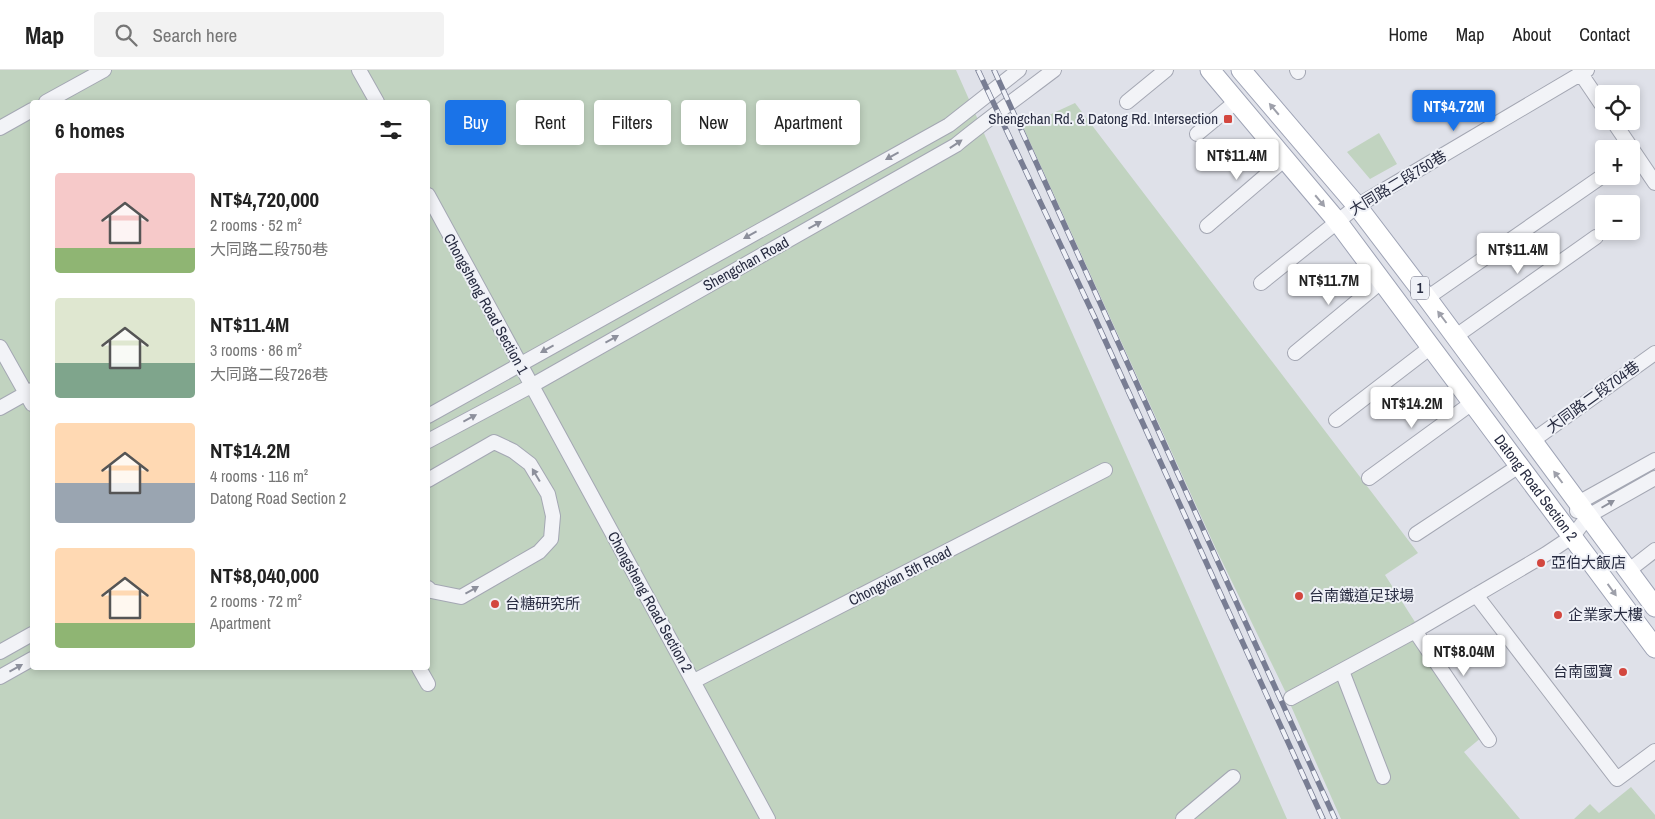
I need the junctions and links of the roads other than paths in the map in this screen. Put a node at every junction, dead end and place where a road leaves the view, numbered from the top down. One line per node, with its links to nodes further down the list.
1 (104, 70): 10 (street)
2 (359, 70): 11 (street)
3 (1019, 70): 34 (street, Shengchan Road, one-way to 34)
4 (1054, 70): 35 (street, Shengchan Road, one-way to 4)
5 (1166, 70): 13 (street)
6 (1210, 70): 12 (main road, Datong Road Section 2 / 1)
7 (1241, 70): 22 (main road, Datong Road Section 2 / 1, one-way to 7)
8 (1584, 72): 9 (street); 22 (street, 大同路二段750巷)
9 (1595, 92)
10 (50, 100)
11 (376, 100)
12 (1237, 101): 17 (street); 18 (main road, Datong Road Section 2 / 1)
13 (1127, 102)
14 (30, 111): 15 (street)
15 (0, 128)
16 (1619, 130): 20 (street)
17 (1197, 134)
18 (1285, 159): 23 (main road, Datong Road Section 2 / 1, one-way to 23); 24 (street)
19 (1595, 181): 28 (street)
20 (1655, 183)
21 (430, 200): 34 (street, Chongsheng Road Section 1)
22 (1357, 206): 23 (street, 大同路二段750巷); 28 (main road, Datong Road Section 2 / 1)
23 (1337, 221): 26 (main road, Datong Road Section 2 / 1); 27 (street, 大同路二段750巷)
24 (1207, 226)
25 (1595, 238): 29 (street)
26 (1382, 281): 31 (main road, Datong Road Section 2 / 1); 32 (street)
27 (1261, 283)
28 (1428, 298): 29 (main road, Datong Road Section 2 / 1, one-way to 28)
29 (1456, 336): 42 (main road, Datong Road Section 2 / 1)
30 (0, 347): 36 (street)
31 (1431, 347): 37 (main road, Datong Road Section 2 / 1); 40 (street)
32 (1295, 353)
33 (1655, 353): 42 (street, 大同路二段704巷)
34 (520, 365): 35 (street, Chongsheng Road Section 1); 39 (street, Shengchan Road)
35 (531, 386): 41 (street, Shengchan Road, one-way to 35); 65 (street, Chongsheng Road Section 2)
36 (30, 396): 38 (street)
37 (1472, 403): 44 (main road, Datong Road Section 2 / 1); 46 (street)
38 (0, 408)
39 (430, 415)
40 (1336, 420)
41 (430, 440)
42 (1532, 441): 49 (main road, Datong Road Section 2 / 1, one-way to 42)
43 (1655, 460): 49 (street)
44 (1519, 466): 50 (street); 51 (main road, Datong Road Section 2 / 1)
45 (1105, 470): 65 (street, Chongxian 5th Road)
46 (1369, 478)
47 (1655, 478): 49 (street, one-way to 47)
48 (430, 479): 54 (street, one-way to 48)
49 (1583, 510): 51 (street); 53 (main road, Datong Road Section 2 / 1)
50 (1416, 534)
51 (1573, 536): 55 (street); 59 (main road, Datong Road Section 2 / 1, one-way to 59)
52 (1655, 550): 53 (street)
53 (1628, 571): 56 (main road, Datong Road Section 2 / 1)
54 (430, 591)
55 (1476, 595): 57 (street); 69 (street)
56 (1655, 607)
57 (1415, 631): 63 (street); 68 (street)
58 (30, 635): 60 (street)
59 (1655, 648)
60 (0, 652)
61 (30, 660): 64 (street, one-way to 61)
62 (420, 670): 66 (street)
63 (1342, 670): 67 (street); 71 (street)
64 (0, 678)
65 (694, 681): 72 (street, Chongsheng Road Section 2)
66 (428, 684)
67 (1292, 698)
68 (1489, 740)
69 (1655, 751)
70 (1233, 777): 73 (street)
71 (1383, 777)
72 (768, 819)
73 (1183, 819)

